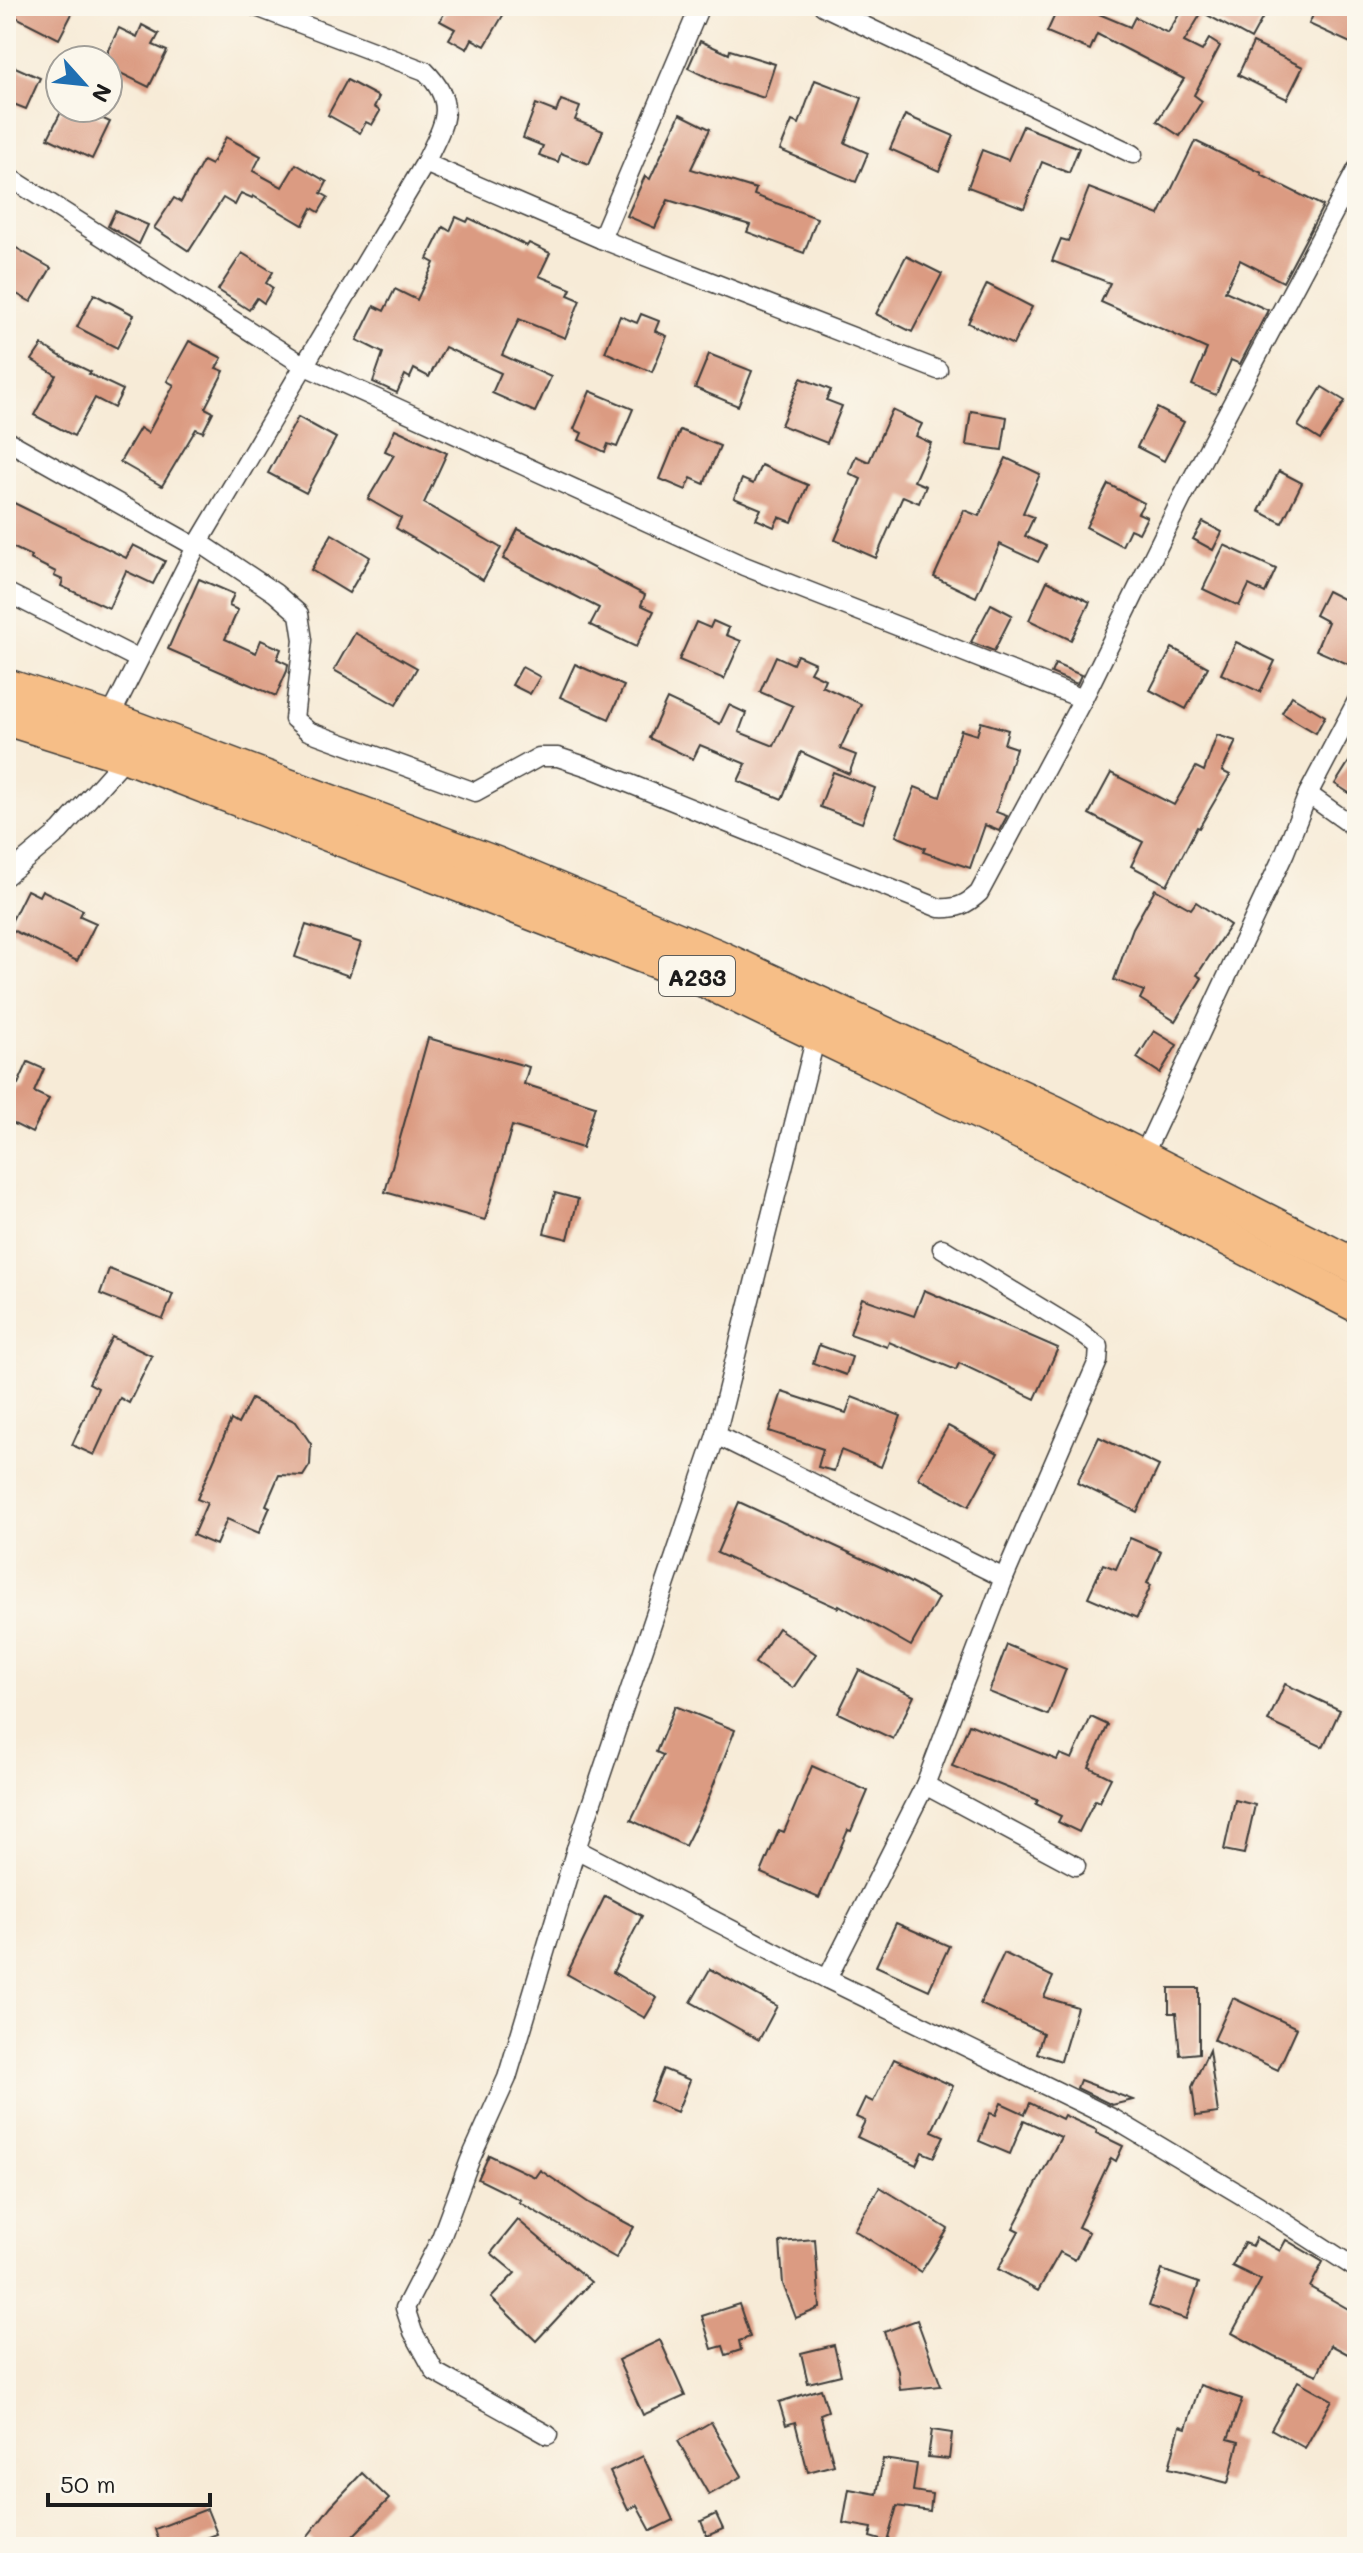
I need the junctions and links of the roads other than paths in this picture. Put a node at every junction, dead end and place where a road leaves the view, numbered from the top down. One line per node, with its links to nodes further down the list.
1 (254, 6): 5 (street)
2 (700, 6): 8 (street)
3 (823, 6): 4 (street)
4 (1133, 154)
5 (425, 163): 8 (street); 9 (street)
6 (1357, 169): 16 (street)
7 (6, 175): 9 (street)
8 (601, 239): 10 (street)
9 (303, 365): 12 (street); 16 (street)
10 (938, 370)
11 (6, 440): 12 (street)
12 (197, 545): 14 (street); 16 (street)
13 (6, 592): 14 (street)
14 (138, 659): 19 (street)
15 (6, 686): 19 (highway, A233)
16 (1083, 699)
17 (1357, 701): 21 (street)
18 (6, 718): 20 (highway, A233)
19 (109, 719): 25 (highway, A233)
20 (127, 756): 23 (street); 24 (highway, A233)
21 (1308, 794): 22 (street); 25 (street)
22 (1357, 829)
23 (6, 876)
24 (817, 1032): 28 (highway, A233); 29 (street)
25 (1142, 1158): 27 (highway, A233)
26 (942, 1248): 30 (street)
27 (1357, 1267)
28 (1357, 1305)
29 (716, 1435): 30 (street); 32 (street)
30 (1004, 1578): 31 (street)
31 (925, 1785): 33 (street); 34 (street)
32 (576, 1849): 34 (street); 36 (street)
33 (1076, 1866)
34 (827, 1979): 35 (street)
35 (1357, 2269)
36 (548, 2435)

